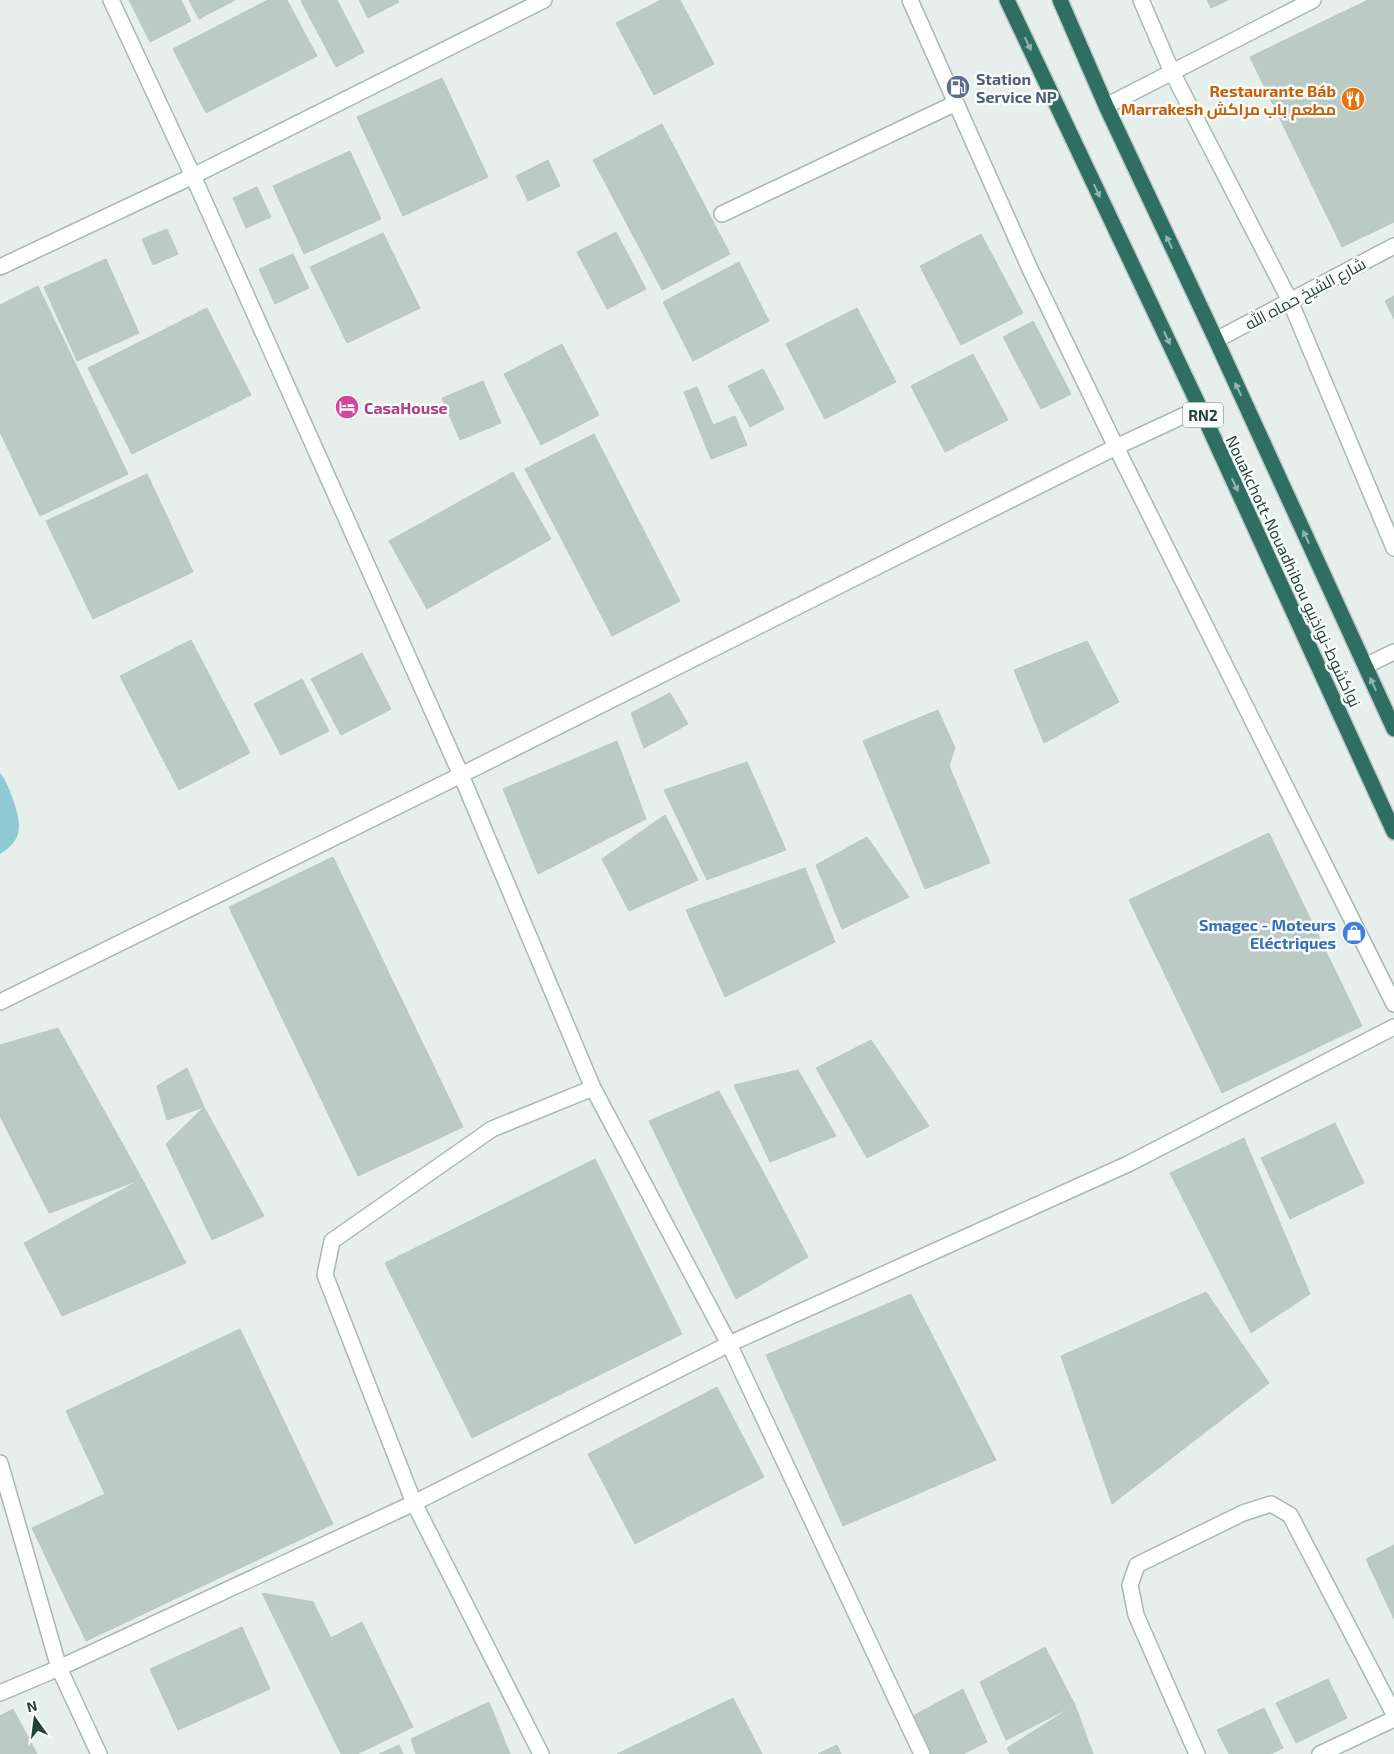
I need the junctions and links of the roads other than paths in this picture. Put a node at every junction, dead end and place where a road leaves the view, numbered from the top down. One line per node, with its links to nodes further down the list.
1 (111, 0): 11 (street)
2 (544, 0): 11 (street)
3 (910, 0): 9 (street)
4 (1007, 0): 17 (highway, Nouakchott-Nouadhibou نواكشوط-نواذيبو / RN2, one-way to 17)
5 (1060, 0): 10 (highway, Nouakchott-Nouadhibou نواكشوط-نواذيبو / RN2)
6 (1141, 0): 8 (street)
7 (1312, 0): 8 (street)
8 (1172, 72): 10 (street); 15 (street)
9 (956, 103): 12 (street); 18 (street)
10 (1106, 106): 16 (highway, Nouakchott-Nouadhibou نواكشوط-نواذيبو / RN2, one-way to 10)
11 (193, 176): 14 (street); 23 (street)
12 (722, 214)
13 (1394, 246): 15 (street, شارع الشيخ حماه الله)
14 (0, 266)
15 (1290, 301): 16 (street, شارع الشيخ حماه الله); 19 (street)
16 (1216, 340): 21 (highway, Nouakchott-Nouadhibou نواكشوط-نواذيبو / RN2, one-way to 16)
17 (1200, 408): 18 (street); 24 (highway, Nouakchott-Nouadhibou نواكشوط-نواذيبو / RN2, one-way to 24)
18 (1116, 448): 23 (street); 26 (street)
19 (1394, 548)
20 (1394, 652): 21 (street)
21 (1365, 666): 22 (highway, Nouakchott-Nouadhibou نواكشوط-نواذيبو / RN2, one-way to 21)
22 (1394, 728)
23 (461, 775): 25 (street); 28 (street)
24 (1394, 832)
25 (0, 1002)
26 (1394, 1004)
27 (1394, 1027): 29 (street)
28 (594, 1088): 29 (street); 31 (street)
29 (729, 1344): 31 (street); 38 (street)
30 (0, 1462): 32 (street)
31 (414, 1503): 32 (street); 37 (street)
32 (59, 1668): 33 (street); 36 (street)
33 (0, 1693)
34 (1394, 1714): 39 (street)
35 (1394, 1719): 40 (street)
36 (99, 1754)
37 (541, 1754)
38 (922, 1754)
39 (1197, 1754)
40 (1320, 1754)

